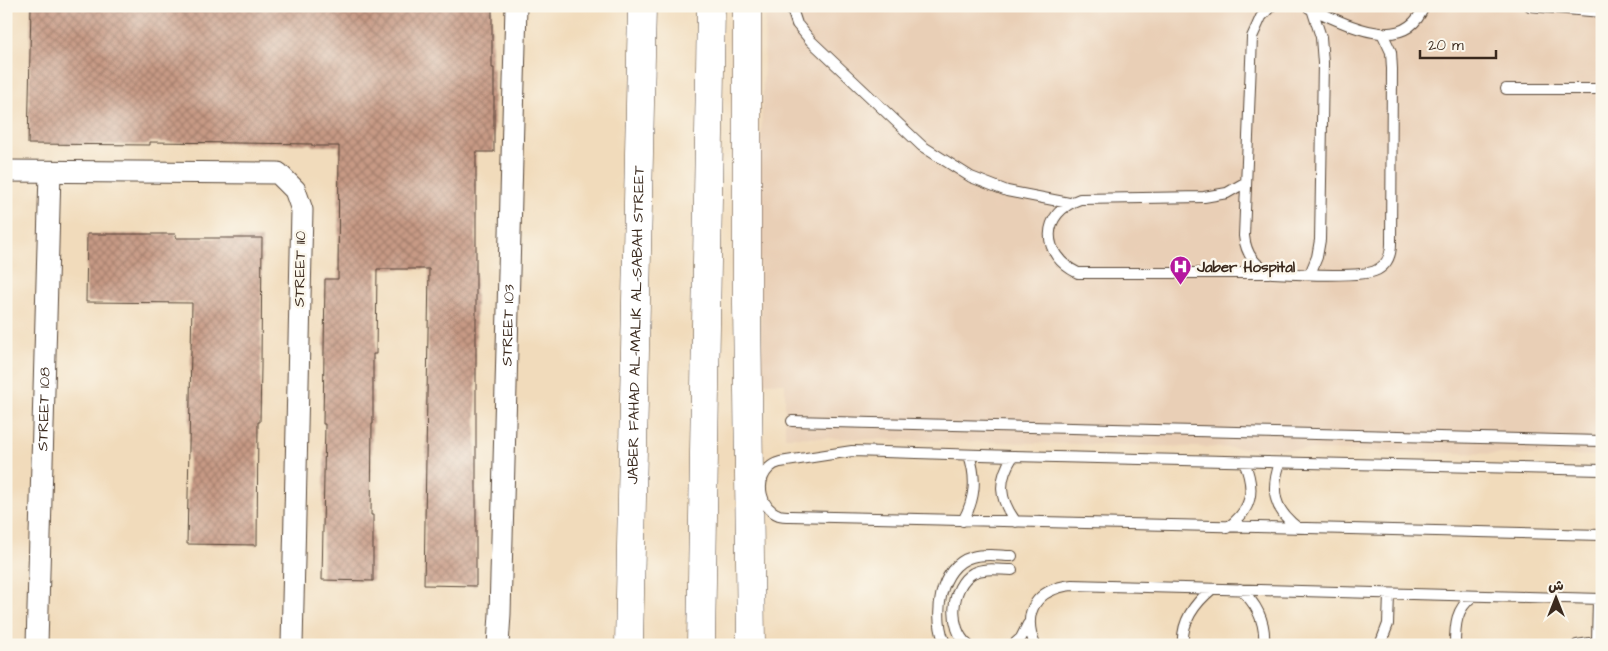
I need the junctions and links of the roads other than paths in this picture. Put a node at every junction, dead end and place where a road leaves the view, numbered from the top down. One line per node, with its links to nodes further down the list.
1 (516, 6): 44 (street, STREET 103)
2 (642, 6): 45 (main road, JABER FAHAD AL-MALIK AL-SABAH STREET)
3 (711, 6): 46 (main road)
4 (747, 6): 47 (main road)
5 (791, 6): 17 (lane)
6 (1271, 6): 16 (lane)
7 (1424, 6): 11 (lane)
8 (1530, 6): 10 (lane)
9 (1309, 8): 11 (lane); 19 (lane)
10 (1602, 12)
11 (1383, 35): 19 (lane)
12 (1506, 89): 13 (lane)
13 (1602, 89)
14 (6, 171): 15 (street, STREET 110)
15 (50, 172): 42 (street, STREET 108); 43 (street, STREET 110)
16 (1246, 182): 17 (lane); 18 (lane)
17 (1069, 203): 18 (lane)
18 (1272, 273): 19 (lane)
19 (1310, 274)
20 (792, 421): 21 (lane)
21 (1602, 441)
22 (969, 455): 23 (lane); 27 (lane); 27 (lane)
23 (1013, 456): 24 (lane); 28 (lane)
24 (1244, 462): 25 (lane); 29 (lane)
25 (1280, 463): 26 (lane); 30 (lane)
26 (1602, 470)
27 (963, 521): 28 (lane)
28 (1016, 522): 29 (lane)
29 (1227, 528): 30 (lane)
30 (1298, 528): 31 (lane)
31 (1602, 535)
32 (1012, 556): 48 (lane)
33 (1012, 570): 49 (lane)
34 (1212, 588): 35 (lane); 39 (lane); 52 (lane)
35 (1240, 589): 36 (lane); 53 (lane)
36 (1389, 594): 37 (lane); 54 (lane)
37 (1473, 596): 38 (lane); 55 (lane)
38 (1600, 599): 40 (lane)
39 (1030, 618): 50 (lane); 51 (lane)
40 (1600, 641): 41 (lane)
41 (1581, 644)
42 (37, 645)
43 (292, 645)
44 (498, 645)
45 (628, 645)
46 (701, 645)
47 (751, 645)
48 (946, 645)
49 (968, 645)
50 (1013, 645)
51 (1035, 645)
52 (1183, 645)
53 (1264, 645)
54 (1380, 645)
55 (1455, 645)

